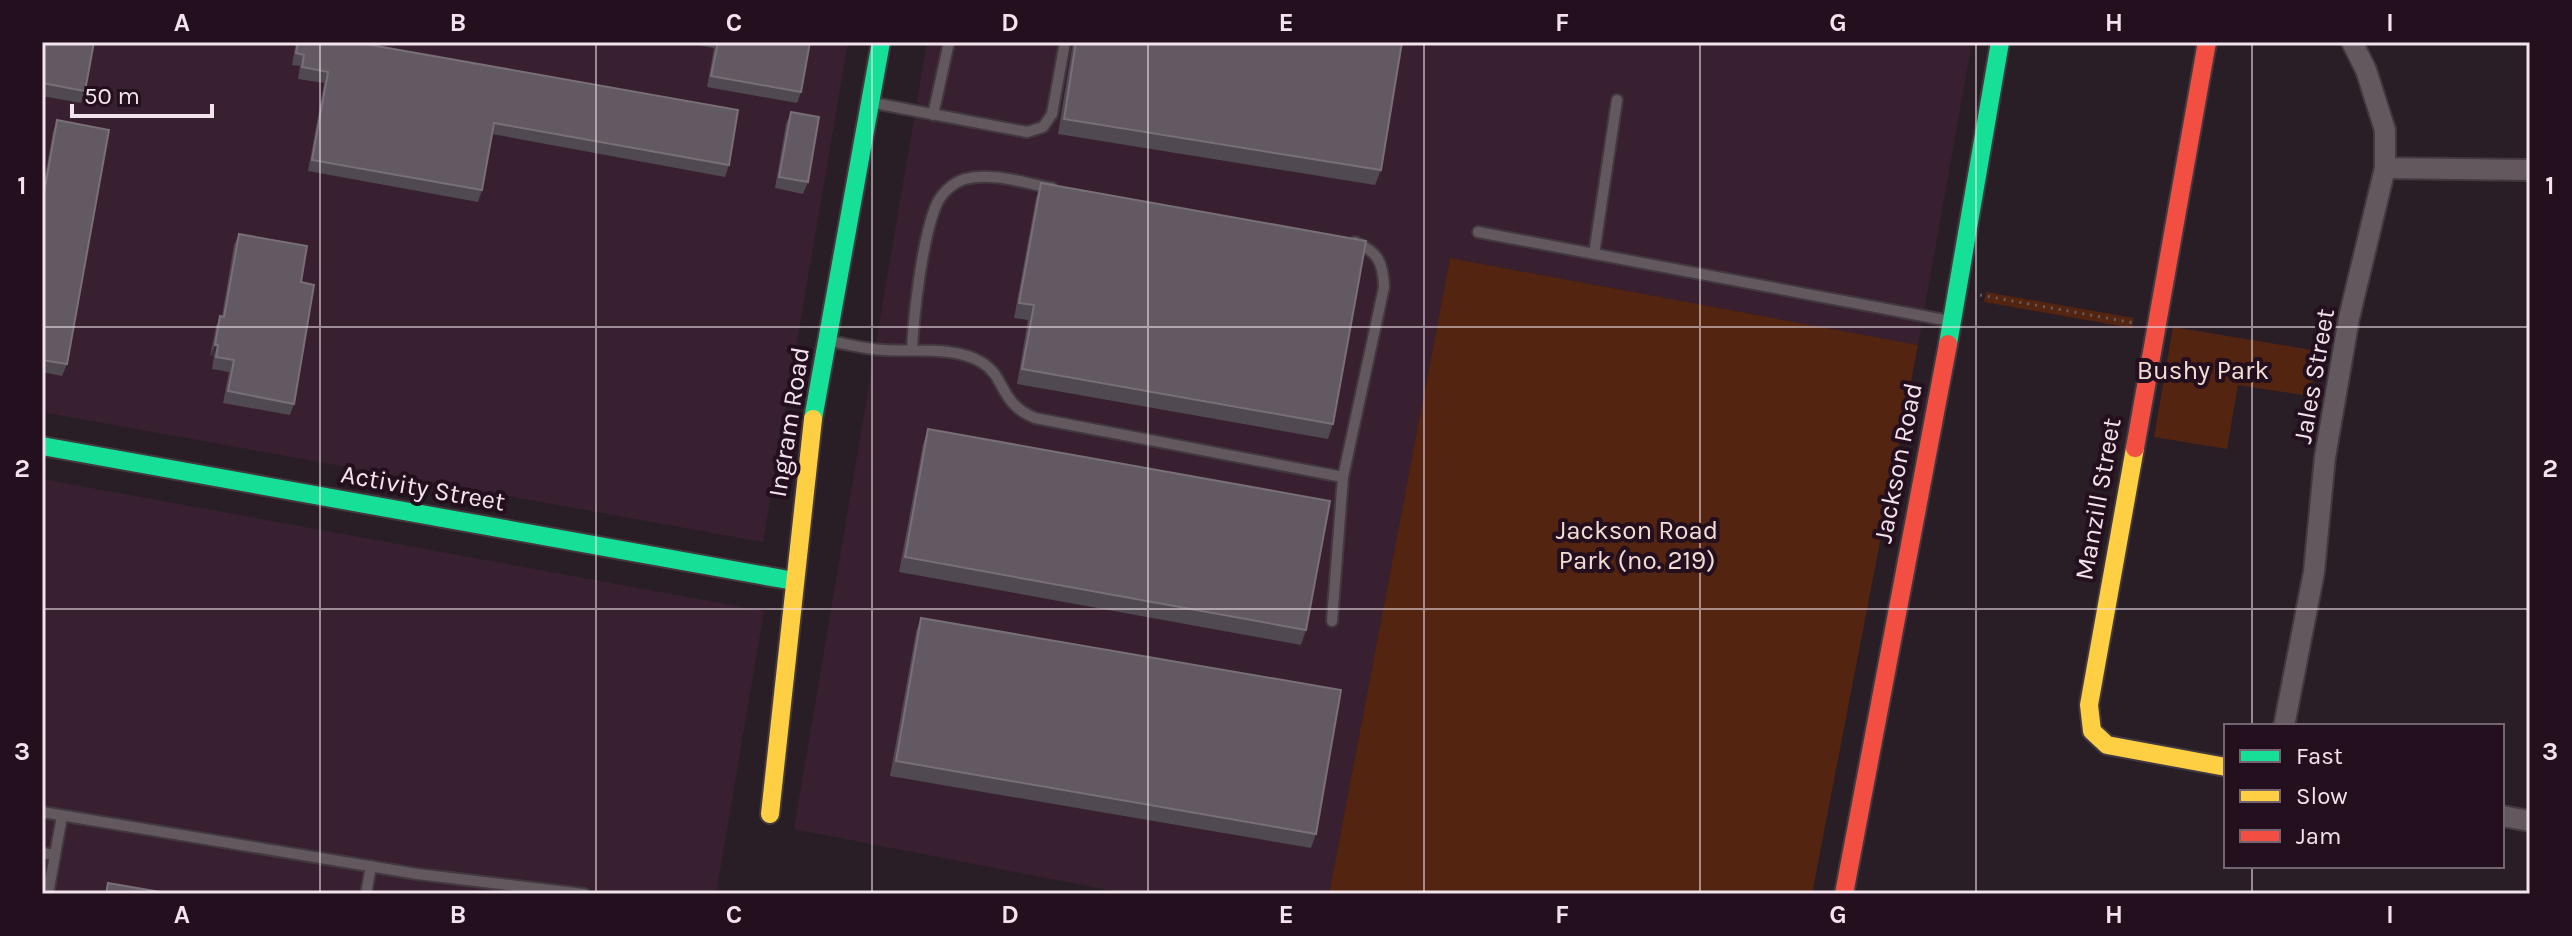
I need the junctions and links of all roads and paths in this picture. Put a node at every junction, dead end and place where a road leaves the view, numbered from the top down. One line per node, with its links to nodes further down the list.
1 (881, 42): 8 (street, Ingram Road)
2 (949, 42): 9 (lane)
3 (1065, 42): 9 (lane)
4 (2000, 42): 16 (street, Jackson Road)
5 (2207, 42): 18 (street, Manzill Street)
6 (2352, 42): 10 (street, Jales Street)
7 (1617, 100): 15 (lane)
8 (870, 103): 9 (lane); 19 (street, Ingram Road)
9 (933, 115)
10 (2385, 168): 11 (street); 25 (street, Jales Street)
11 (2530, 170)
12 (1067, 190): 20 (lane)
13 (1478, 232): 15 (lane)
14 (1348, 239): 22 (lane)
15 (1594, 254): 17 (lane)
16 (1957, 292): 17 (street, Jackson Road); 18 (path)
17 (1952, 321): 38 (street, Jackson Road)
18 (2154, 327): 26 (street, Manzill Street)
19 (827, 340): 20 (lane); 23 (street, Ingram Road)
20 (912, 349): 22 (lane)
21 (42, 446): 23 (street, Activity Street)
22 (1343, 477): 24 (lane)
23 (794, 581): 28 (street, Ingram Road)
24 (1332, 621)
25 (2284, 724)
26 (2224, 767)
27 (42, 812): 29 (lane)
28 (770, 814)
29 (62, 816): 33 (lane); 34 (lane)
30 (2504, 816): 31 (street)
31 (2530, 821)
32 (42, 853): 33 (lane)
33 (55, 855): 35 (lane)
34 (371, 866): 36 (lane); 37 (lane)
35 (48, 894)
36 (366, 894)
37 (584, 894)
38 (1844, 894)

